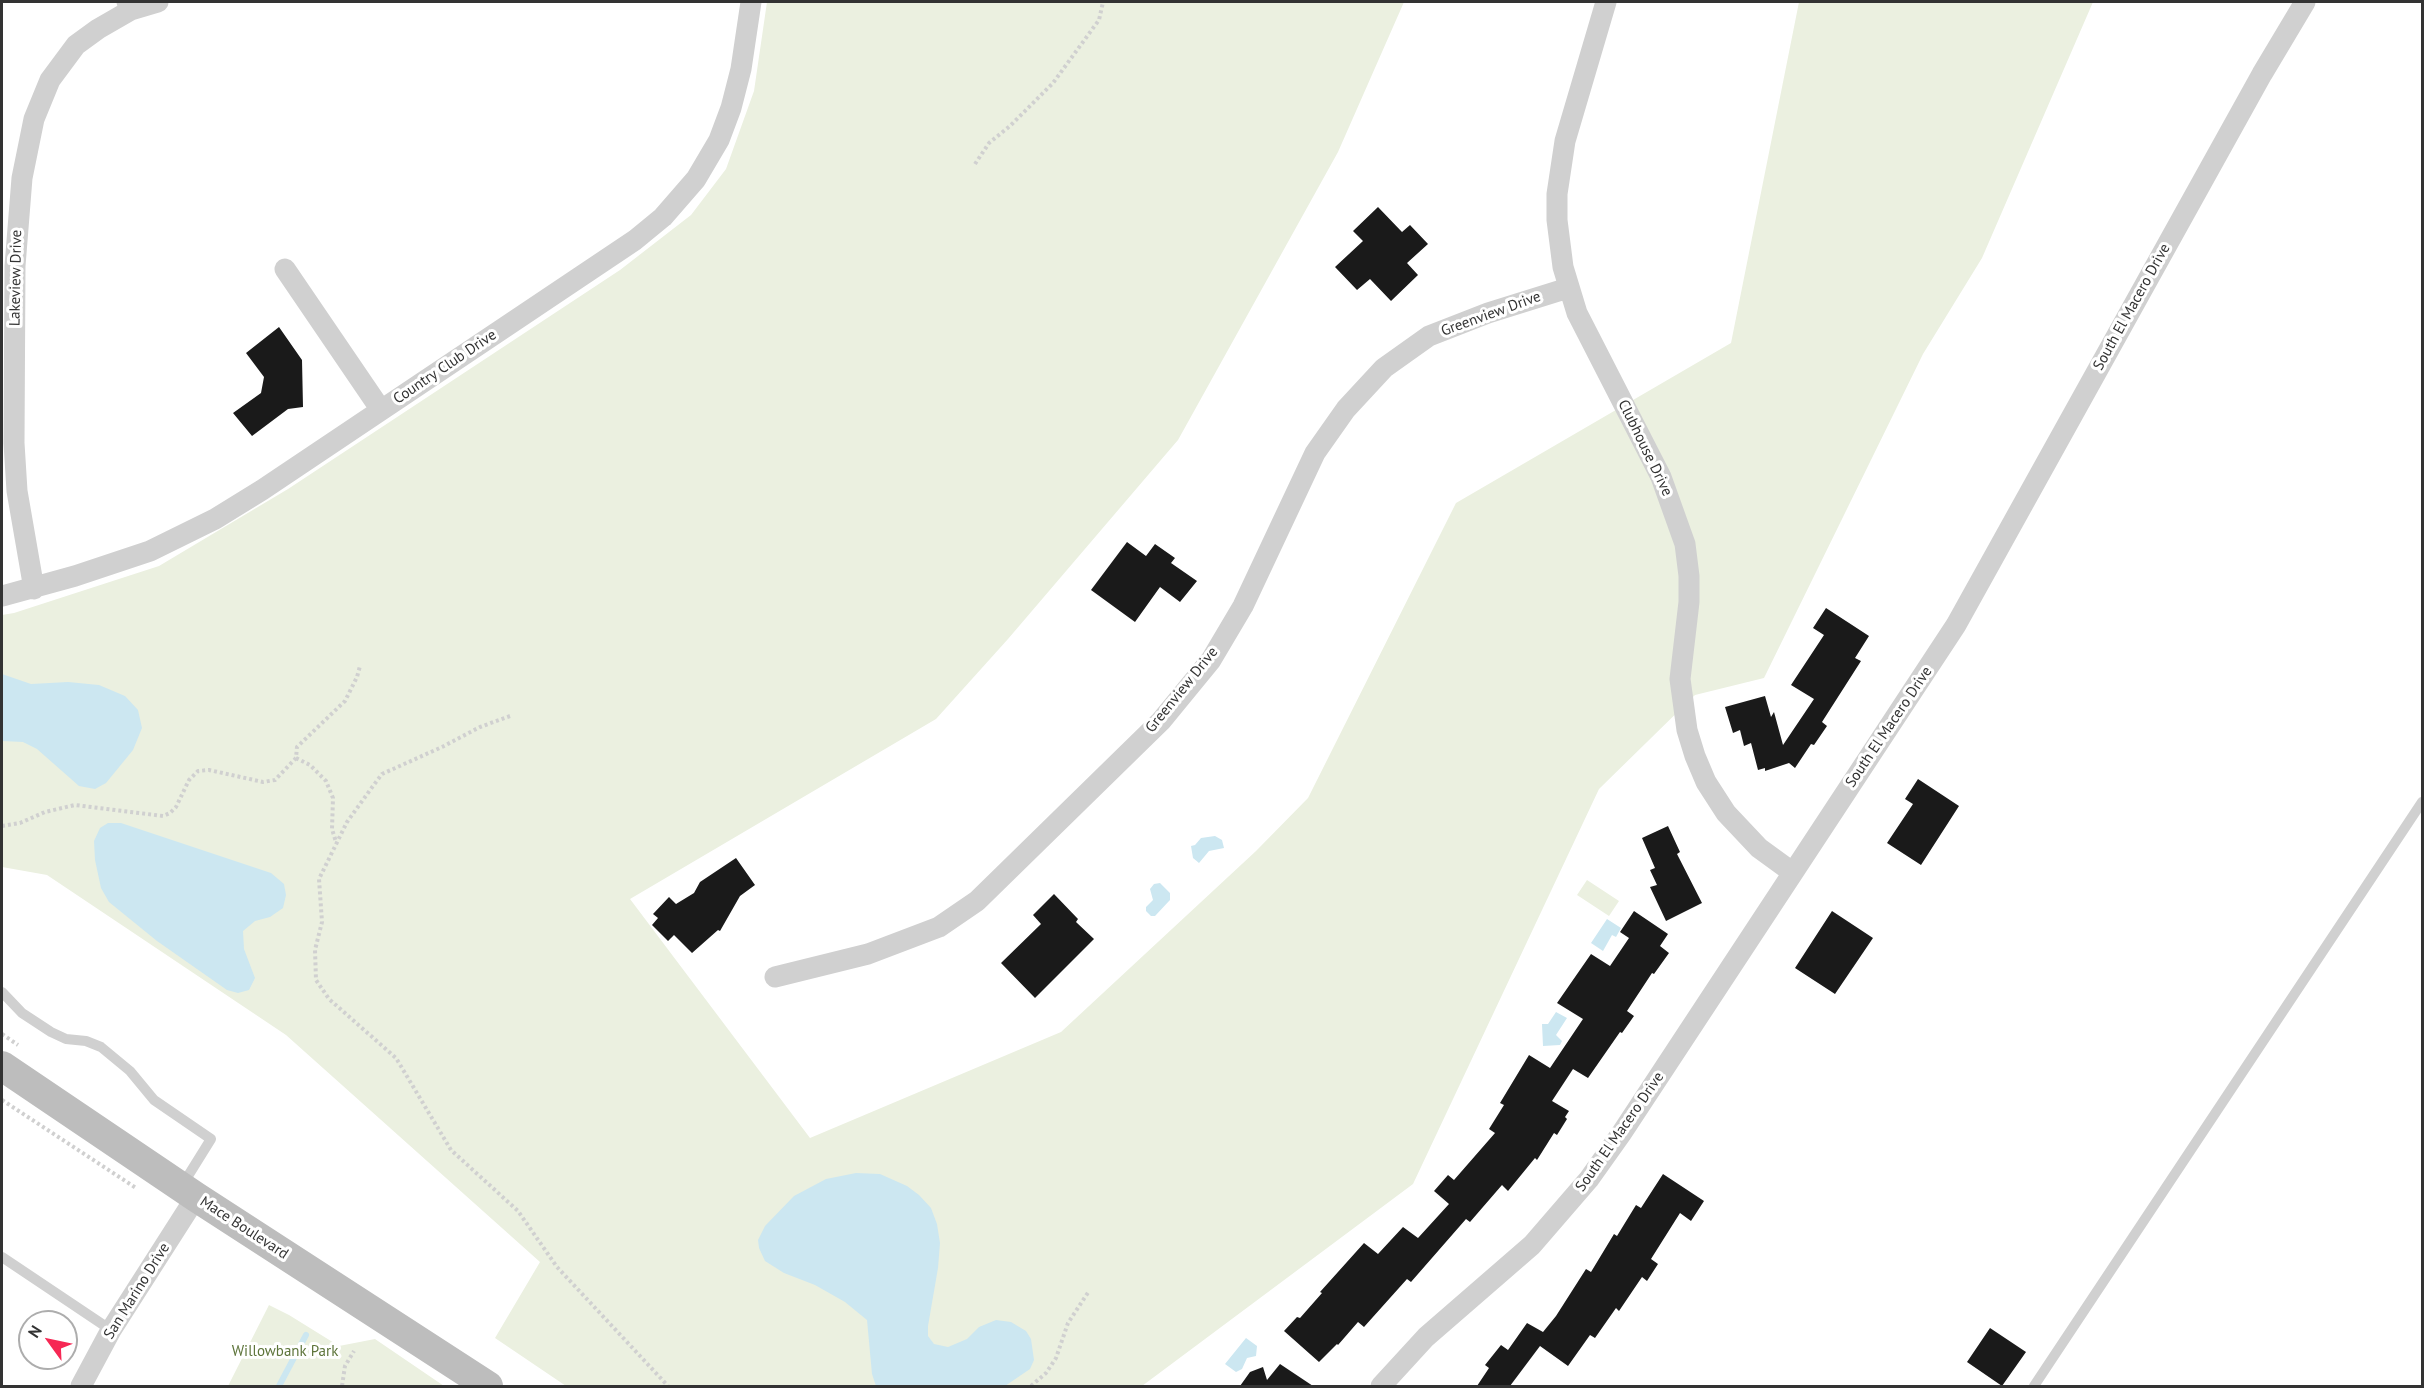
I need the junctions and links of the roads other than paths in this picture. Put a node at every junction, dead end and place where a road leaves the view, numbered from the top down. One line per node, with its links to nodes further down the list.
1 (158, 2): 5 (street, Lakeview Drive)
2 (751, 2): 8 (street, Country Club Drive)
3 (1606, 2): 7 (street, Clubhouse Drive)
4 (2305, 2): 12 (street, South El Macero Drive)
5 (129, 6): 9 (street, Lakeview Drive)
6 (285, 268): 8 (street)
7 (1568, 288): 12 (street, Clubhouse Drive); 13 (street, Greenview Drive)
8 (381, 410): 9 (street, Country Club Drive)
9 (34, 589): 10 (street, Country Club Drive)
10 (2, 596)
11 (2422, 802): 22 (lane)
12 (1792, 872): 21 (street, South El Macero Drive)
13 (775, 976)
14 (2, 992): 16 (lane)
15 (2, 1066): 16 (street, Mace Boulevard)
16 (189, 1192): 18 (street, San Marino Drive); 20 (street, Mace Boulevard)
17 (2, 1257): 18 (lane)
18 (111, 1330): 19 (street, San Marino Drive)
19 (81, 1386)
20 (488, 1386)
21 (1381, 1386)
22 (2034, 1386)

